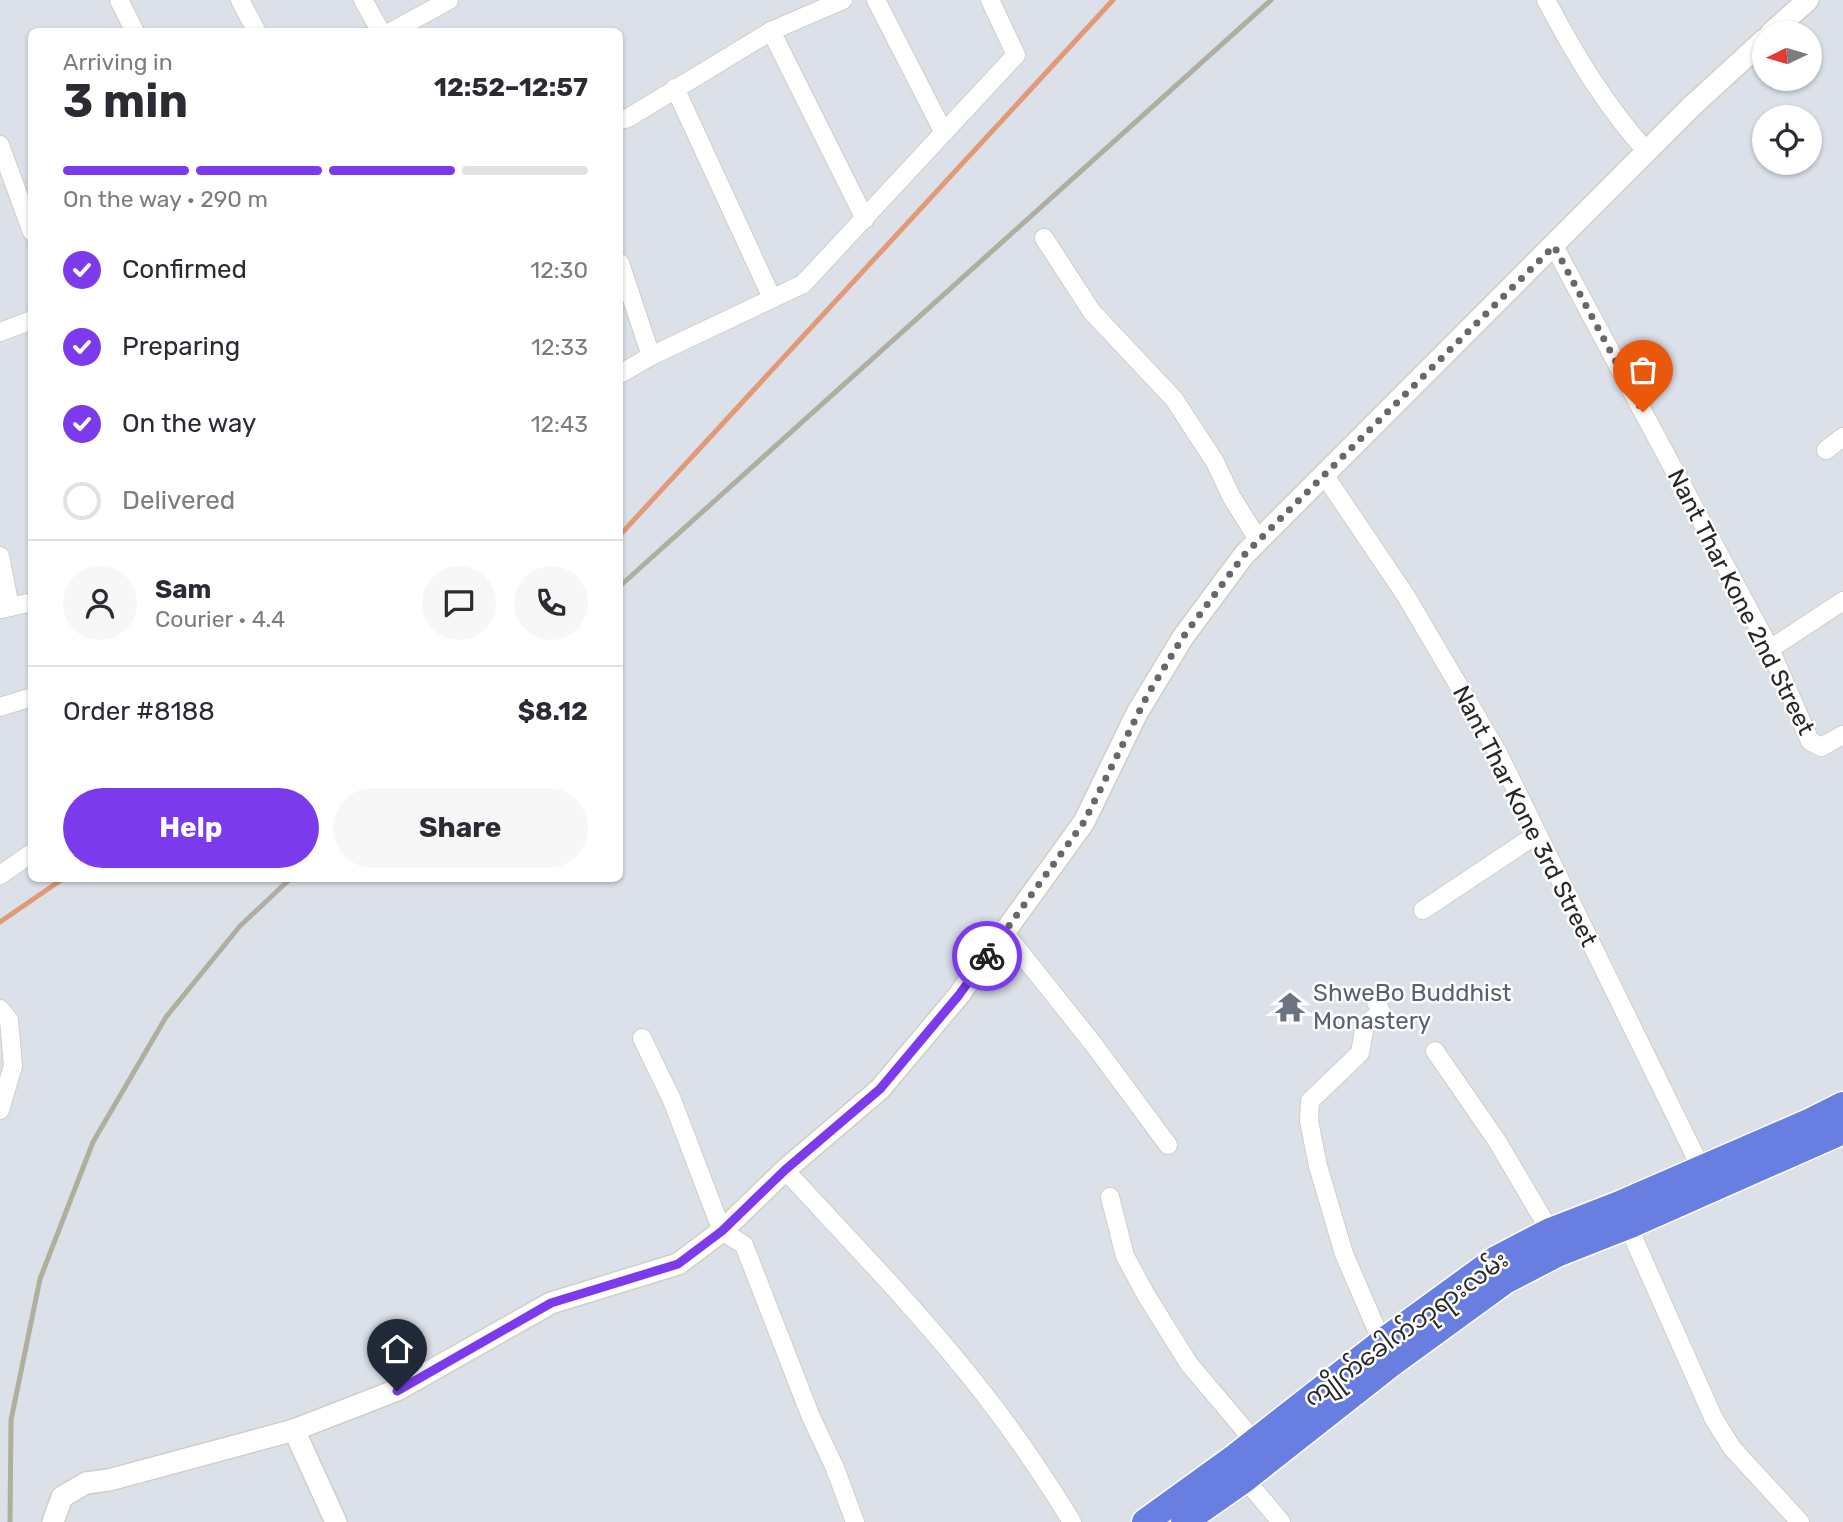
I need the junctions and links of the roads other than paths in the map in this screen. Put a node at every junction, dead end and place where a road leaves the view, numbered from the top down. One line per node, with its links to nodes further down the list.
1 (119, 0): 11 (street)
2 (240, 0): 12 (street)
3 (363, 0): 13 (street)
4 (449, 0): 14 (street)
5 (843, 0): 15 (street)
6 (876, 0): 19 (street)
7 (990, 0): 19 (street)
8 (1546, 0): 21 (street)
9 (1808, 0): 10 (street)
10 (1785, 21)
11 (133, 28)
12 (255, 28)
13 (379, 28)
14 (398, 28)
15 (771, 31): 17 (street); 22 (street)
16 (1752, 51): 21 (street)
17 (676, 88): 18 (street); 27 (street)
18 (623, 119)
19 (944, 133): 22 (street)
20 (0, 145): 23 (street)
21 (1647, 152): 25 (street)
22 (865, 219): 27 (street)
23 (28, 221)
24 (1044, 238): 35 (street)
25 (1554, 246): 34 (street); 40 (street, Nant Thar Kone 2nd Street)
26 (623, 272): 30 (street)
27 (772, 298): 30 (street)
28 (28, 322): 29 (street)
29 (0, 332)
30 (651, 356): 31 (street)
31 (623, 372)
32 (1843, 437): 33 (street)
33 (1826, 450)
34 (1325, 476): 35 (street); 44 (street, Nant Thar Kone 3rd Street)
35 (1259, 541): 48 (street)
36 (0, 556): 39 (street)
37 (1843, 601): 40 (street)
38 (28, 603): 39 (street)
39 (5, 608)
40 (1770, 649): 43 (street, Nant Thar Kone 2nd Street)
41 (28, 698): 42 (street)
42 (0, 707)
43 (1843, 735)
44 (1537, 834): 47 (street); 58 (street, Nant Thar Kone 3rd Street)
45 (28, 856): 46 (street)
46 (0, 875)
47 (1423, 910)
48 (1004, 932): 56 (street); 57 (street)
49 (1376, 1002): 63 (street)
50 (0, 1009): 54 (street)
51 (642, 1038): 62 (street)
52 (1436, 1051): 61 (street)
53 (1843, 1105): 58 (main road, ကျိုက်ခေါက်ဘုရားလမ်း)
54 (0, 1110)
55 (1843, 1131): 58 (main road, ကျိုက်ခေါက်ဘုရားလမ်း)
56 (1168, 1145)
57 (785, 1170): 62 (street); 70 (street)
58 (1706, 1179): 60 (main road, ကျိုက်ခေါက်ဘုရားလမ်း); 61 (main road, ကျိုက်ခေါက်ဘုရားလမ်း)
59 (1110, 1197): 65 (street)
60 (1628, 1226): 66 (main road, ကျိုက်ခေါက်ဘုရားလမ်း); 74 (street)
61 (1550, 1230): 63 (main road, ကျိုက်ခေါက်ဘုရားလမ်း)
62 (722, 1231): 64 (street); 69 (street)
63 (1382, 1342): 65 (main road, ကျိုက်ခေါက်ဘုရားလမ်း)
64 (294, 1430): 67 (street); 68 (street)
65 (1255, 1442): 71 (main road, ကျိုက်ခေါက်ဘုရားလမ်း)
66 (1245, 1479): 72 (main road, ကျိုက်ခေါက်ဘုရားလမ်း); 73 (street)
67 (53, 1522)
68 (336, 1522)
69 (855, 1522)
70 (1072, 1522)
71 (1145, 1522)
72 (1184, 1522)
73 (1281, 1522)
74 (1800, 1522)

